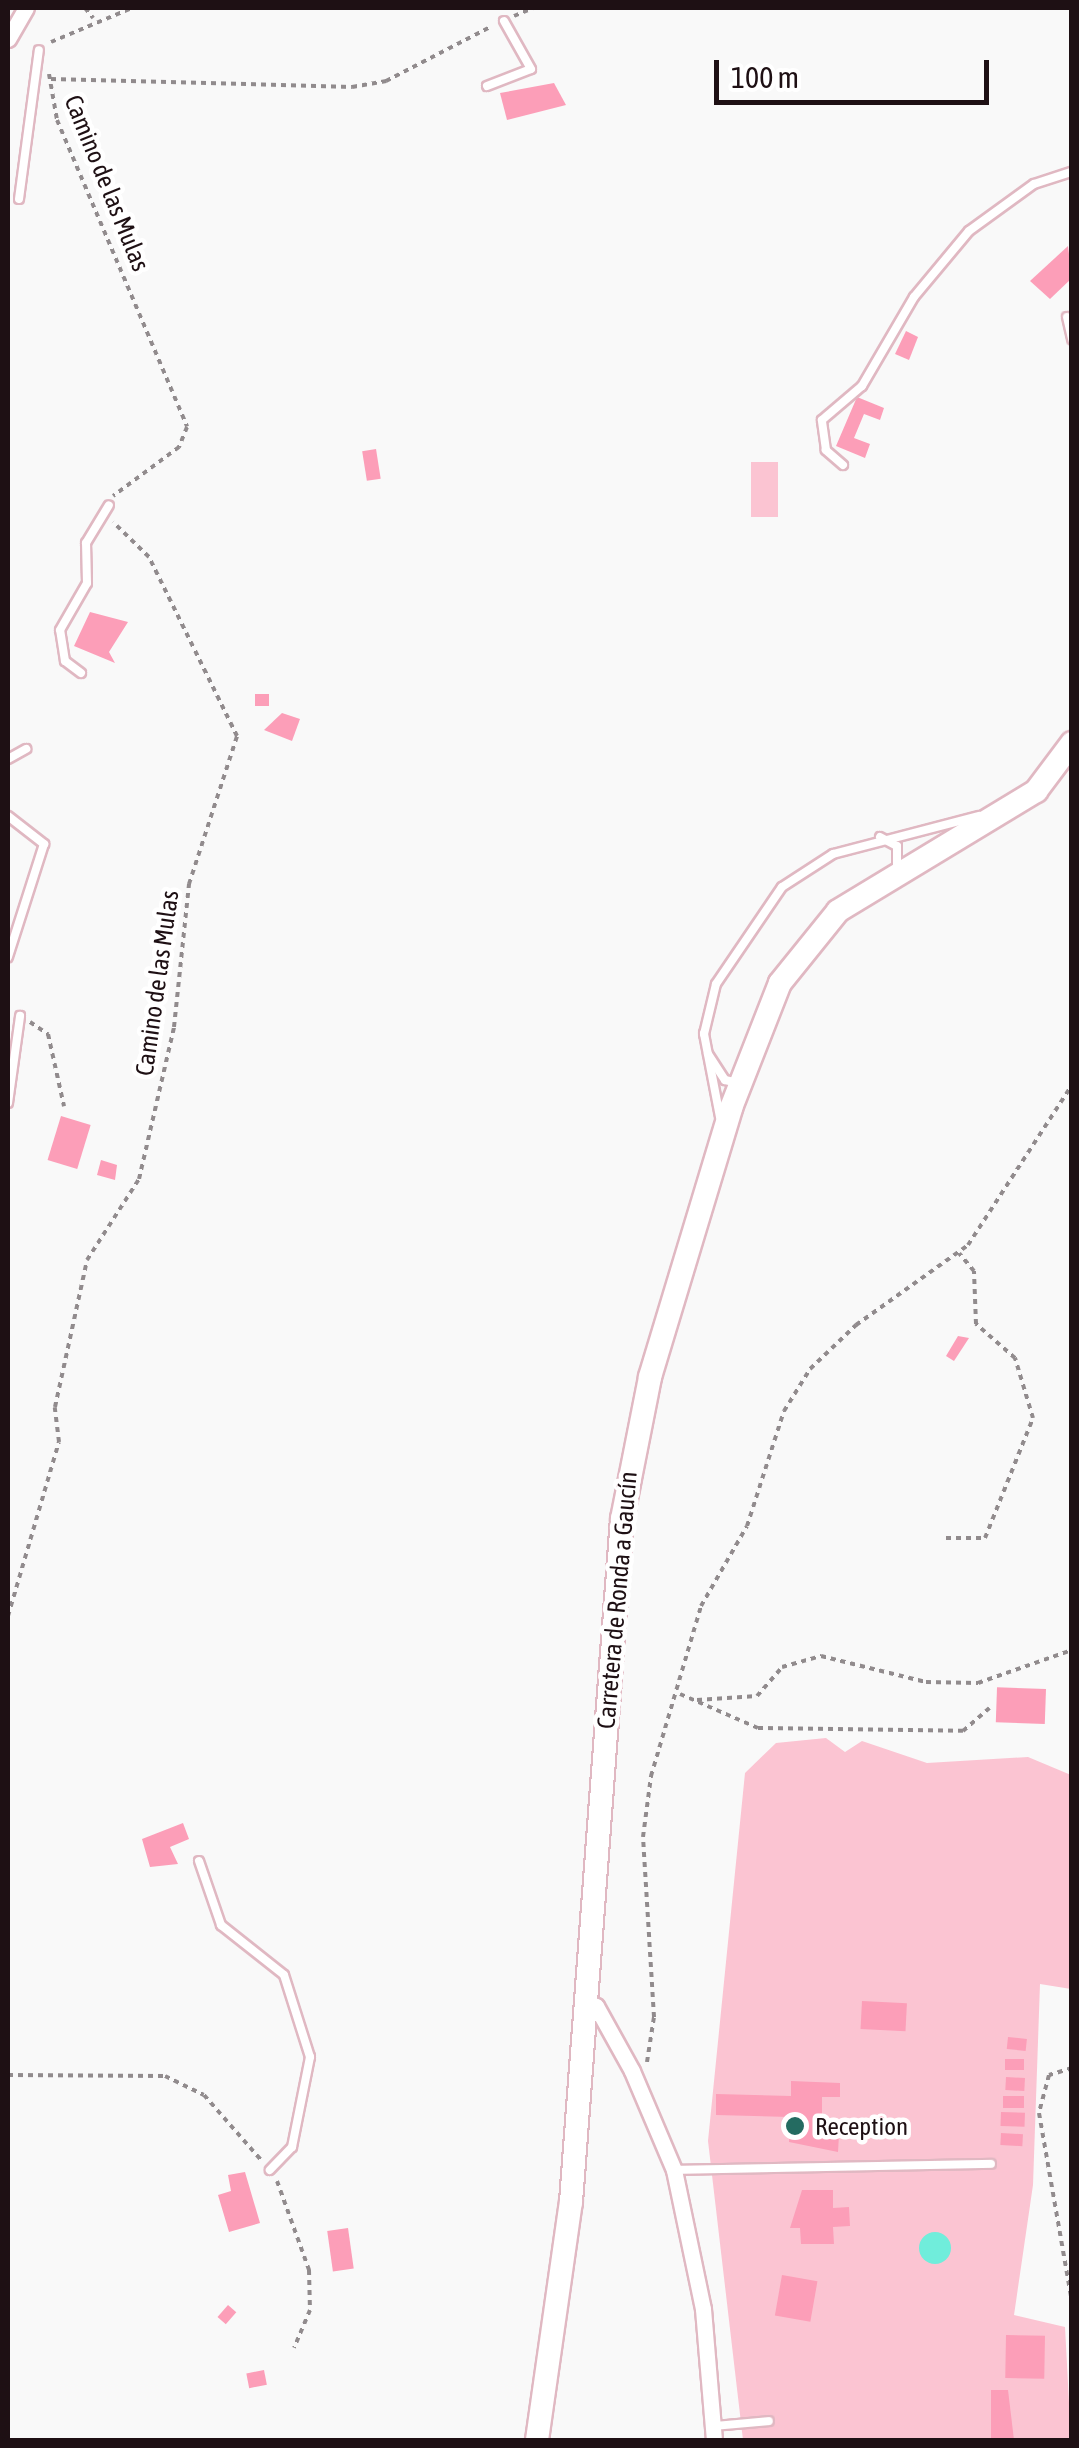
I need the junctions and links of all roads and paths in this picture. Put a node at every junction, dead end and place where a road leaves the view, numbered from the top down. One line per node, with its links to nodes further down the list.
1 (26, 8): 7 (street)
2 (85, 8): 5 (path)
3 (132, 8): 5 (path)
4 (533, 8): 6 (path)
5 (93, 18): 8 (path)
6 (504, 20): 9 (path); 10 (lane)
7 (8, 39)
8 (38, 50): 9 (path, Camino de las Mulas); 12 (lane)
9 (51, 80): 16 (path, Camino de las Mulas)
10 (487, 86)
11 (1072, 172): 15 (lane)
12 (19, 199)
13 (1067, 318): 14 (lane)
14 (1072, 340)
15 (843, 466)
16 (110, 505): 17 (lane); 35 (path, Camino de las Mulas)
17 (81, 673)
18 (1072, 743): 21 (main road, Carretera de Ronda a Gaucín)
19 (26, 749): 20 (lane)
20 (8, 759)
21 (1004, 814): 23 (lane); 24 (main road, Carretera de Ronda a Gaucín)
22 (8, 816): 25 (lane)
23 (880, 838): 24 (lane); 27 (lane)
24 (895, 872): 28 (main road, Carretera de Ronda a Gaucín)
25 (8, 957)
26 (20, 1016): 30 (lane); 31 (path)
27 (705, 1045): 28 (lane); 32 (lane)
28 (740, 1082): 32 (main road, Carretera de Ronda a Gaucín)
29 (1072, 1085): 33 (path)
30 (8, 1104)
31 (64, 1106)
32 (722, 1139): 41 (main road, Carretera de Ronda a Gaucín)
33 (958, 1254): 34 (path); 37 (path)
34 (946, 1538)
35 (8, 1616)
36 (1072, 1650): 38 (path)
37 (680, 1694): 38 (path); 43 (path)
38 (697, 1700): 39 (path)
39 (989, 1708)
40 (200, 1861): 46 (lane)
41 (584, 2001): 43 (street); 52 (main road, Carretera de Ronda a Gaucín)
42 (1072, 2068): 48 (path)
43 (632, 2070): 47 (street)
44 (8, 2075): 46 (path)
45 (991, 2164): 47 (lane)
46 (270, 2170): 49 (path)
47 (674, 2170): 51 (street)
48 (1072, 2303)
49 (294, 2348)
50 (769, 2421): 51 (lane)
51 (714, 2433)
52 (537, 2440)

